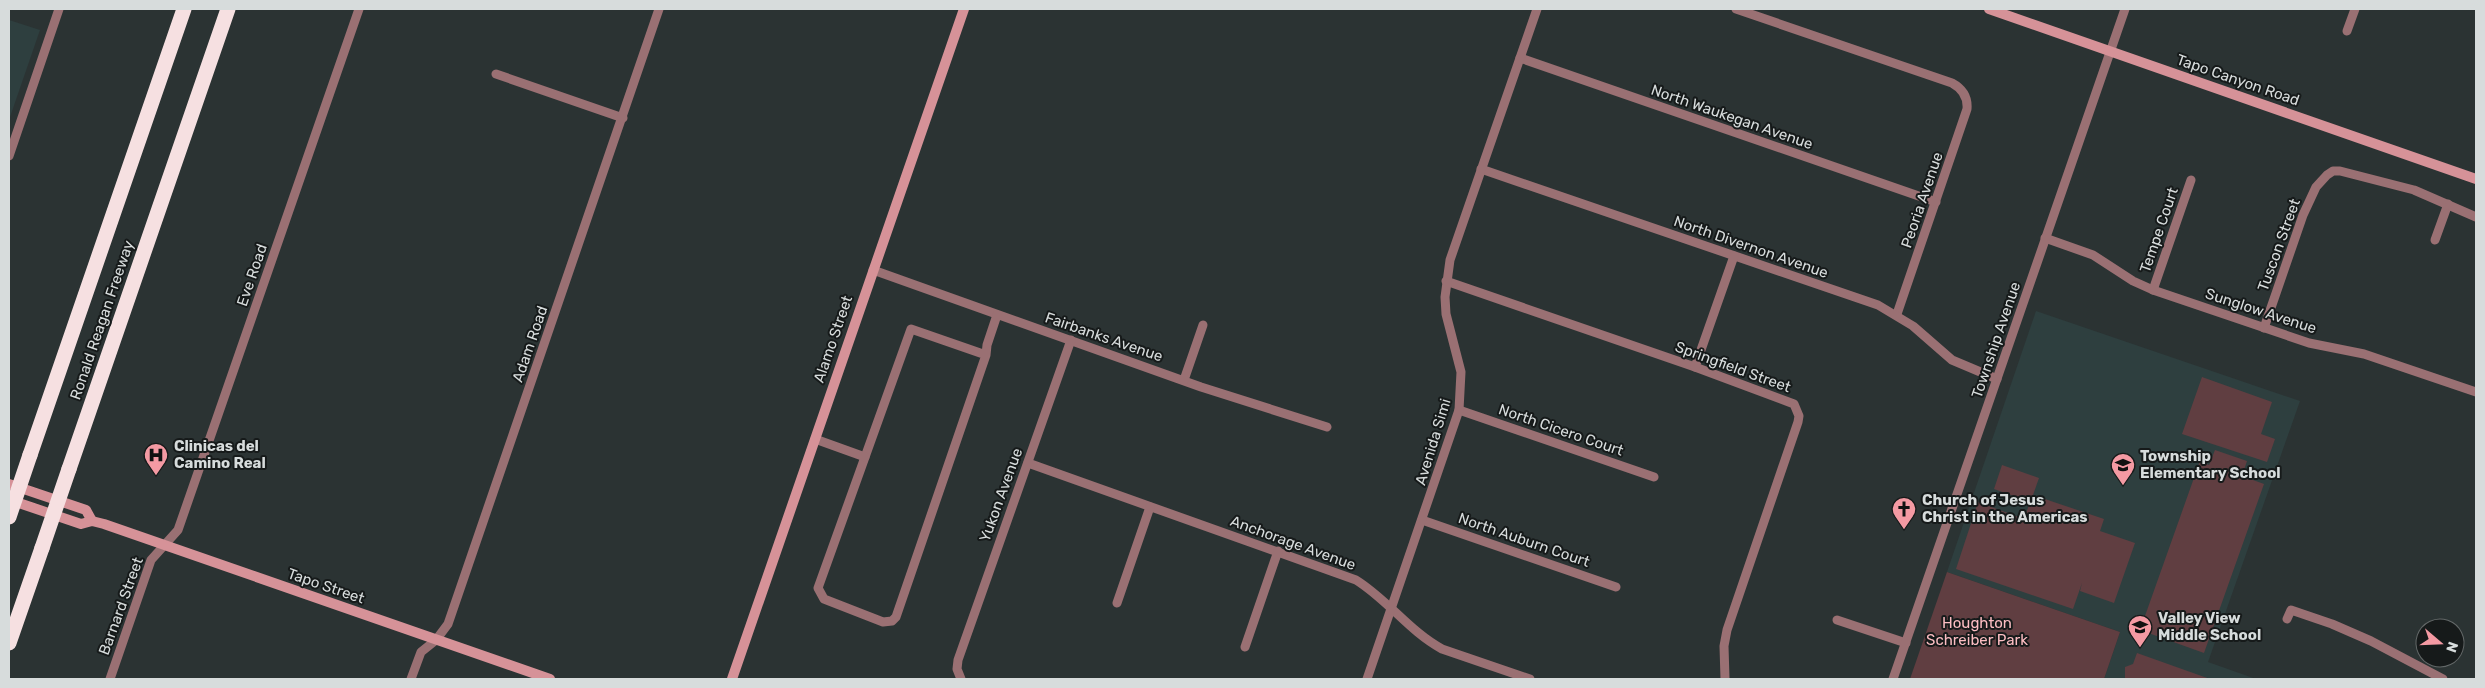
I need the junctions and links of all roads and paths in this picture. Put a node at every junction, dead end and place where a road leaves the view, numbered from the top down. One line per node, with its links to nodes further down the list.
1 (59, 9): 19 (street)
2 (184, 9): 51 (highway, Ronald Reagan Freeway, bridge)
3 (228, 9): 14 (highway, Ronald Reagan Freeway)
4 (236, 9): 14 (highway)
5 (359, 9): 54 (street, Eve Road)
6 (659, 9): 18 (street, Adam Road)
7 (964, 9): 29 (main road, Alamo Street)
8 (1537, 9): 16 (street, Avenida Simi)
9 (1736, 9): 23 (street, Peoria Avenue)
10 (1989, 9): 15 (main road, Tapo Canyon Road)
11 (2125, 9): 15 (street, Township Avenue)
12 (2355, 9): 13 (street)
13 (2347, 31)
14 (213, 52): 62 (highway, Ronald Reagan Freeway, bridge)
15 (2110, 52): 21 (main road, Tapo Canyon Road); 26 (street, Township Avenue)
16 (1520, 58): 20 (street, Avenida Simi); 23 (street, North Waukegan Avenue)
17 (496, 74): 18 (street)
18 (623, 118): 61 (street, Adam Road)
19 (9, 156)
20 (1481, 169): 28 (street, North Divernon Avenue); 30 (street, Avenida Simi)
21 (2476, 179)
22 (2191, 180): 31 (street, Tempe Court)
23 (1936, 202): 32 (street, Peoria Avenue)
24 (2448, 204): 25 (street); 27 (street); 35 (street, Tuscon Street)
25 (2476, 218)
26 (2045, 238): 31 (street, Sunglow Avenue); 39 (street, Township Avenue)
27 (2436, 240)
28 (1734, 256): 32 (street, North Divernon Avenue); 38 (street)
29 (873, 270): 33 (street, Fairbanks Avenue); 44 (main road, Alamo Street)
30 (1446, 281): 38 (street, Springfield Street); 42 (street, Avenida Simi)
31 (2153, 290): 35 (street, Sunglow Avenue)
32 (1897, 314): 39 (street, North Divernon Avenue)
33 (997, 315): 36 (street, Fairbanks Avenue); 37 (street)
34 (1203, 325): 40 (street)
35 (2264, 328): 41 (street, Sunglow Avenue)
36 (1071, 340): 40 (street, Fairbanks Avenue); 46 (street, Yukon Avenue)
37 (986, 355): 45 (street); 45 (street)
38 (1695, 367): 72 (street, Springfield Street)
39 (1997, 379): 63 (street, Township Avenue)
40 (1184, 380): 43 (street, Fairbanks Avenue)
41 (2476, 392)
42 (1459, 410): 47 (street, North Cicero Court); 52 (street, Avenida Simi)
43 (1327, 427)
44 (815, 439): 45 (street); 68 (main road, Alamo Street)
45 (865, 456)
46 (1028, 463): 50 (street, Anchorage Avenue); 69 (street, Yukon Avenue)
47 (1654, 477)
48 (9, 484): 53 (main road, Tapo Street)
49 (9, 499): 53 (main road, Tapo Street)
50 (1150, 508): 55 (street, Anchorage Avenue); 57 (street)
51 (9, 517)
52 (1422, 520): 56 (street, North Auburn Court); 58 (street, Avenida Simi)
53 (92, 521): 54 (main road, Tapo Street)
54 (163, 545): 61 (main road, Tapo Street); 65 (street, Barnard Street)
55 (1278, 552): 58 (street, Anchorage Avenue); 64 (street)
56 (1616, 587)
57 (1117, 603)
58 (1392, 607): 70 (street, Avenida Simi); 71 (street, Anchorage Avenue)
59 (2287, 618): 74 (street)
60 (1837, 620): 63 (street)
61 (436, 640): 66 (street, Adam Road); 67 (main road, Tapo Street)
62 (9, 643)
63 (1906, 643): 73 (street, Township Avenue)
64 (1245, 647)
65 (110, 679)
66 (411, 679)
67 (550, 679)
68 (732, 679)
69 (960, 679)
70 (1368, 679)
71 (1530, 679)
72 (1725, 679)
73 (1893, 679)
74 (2443, 679)

